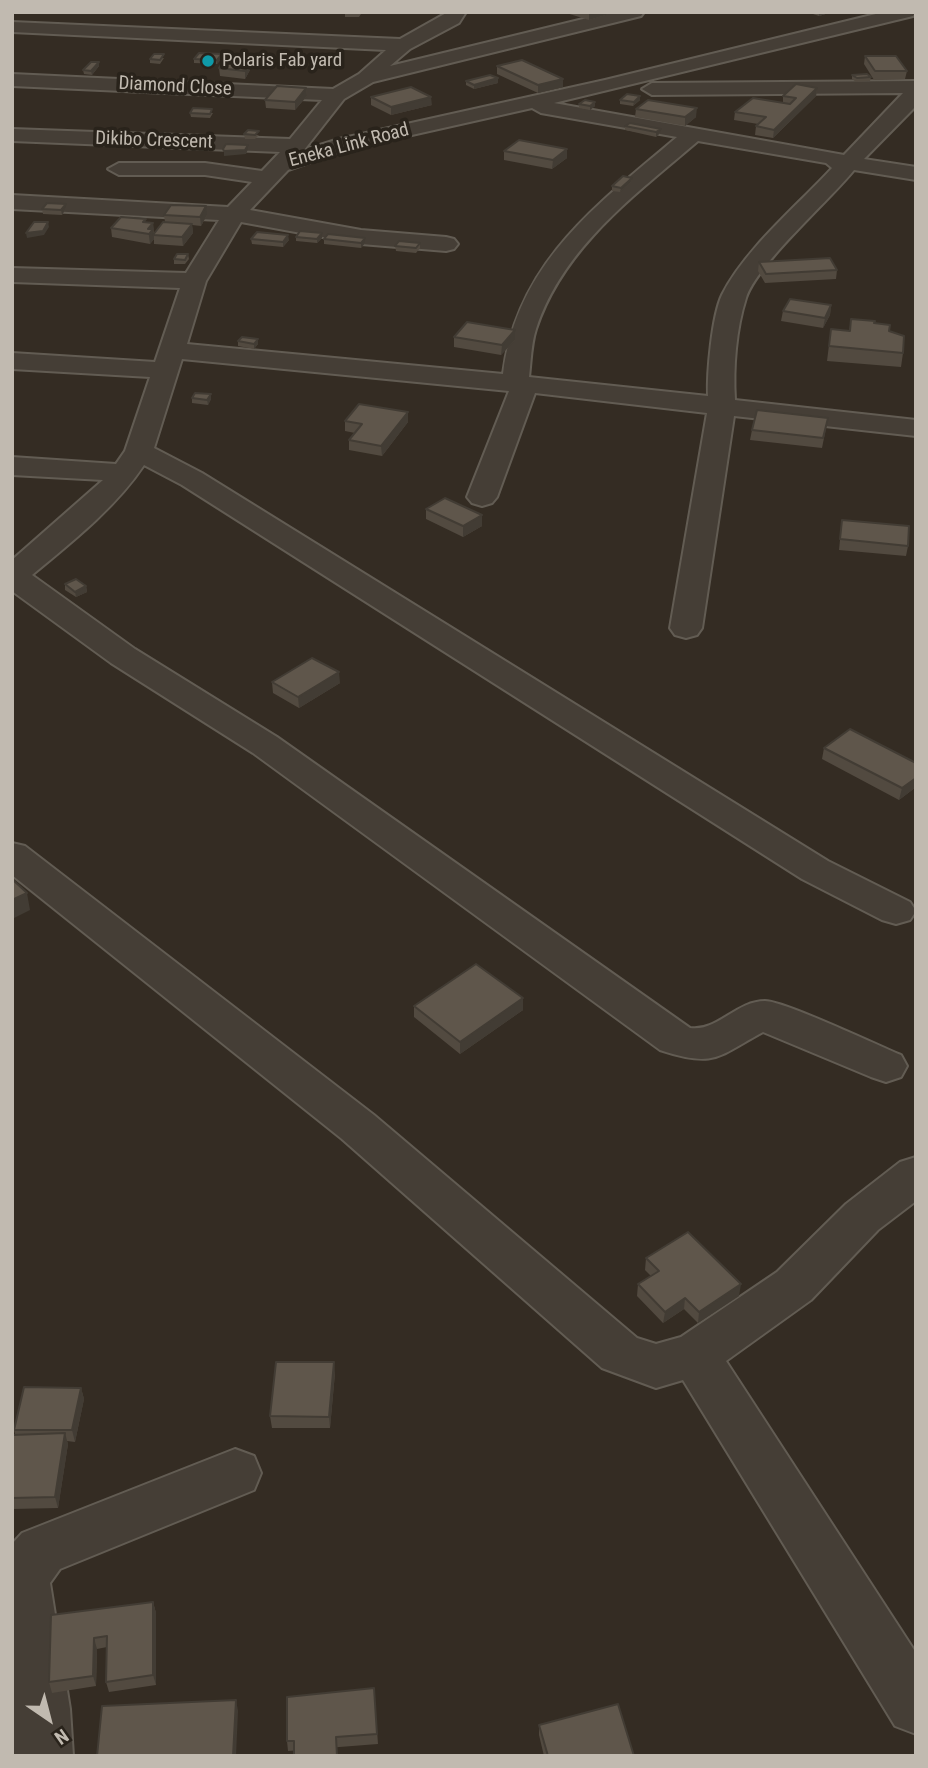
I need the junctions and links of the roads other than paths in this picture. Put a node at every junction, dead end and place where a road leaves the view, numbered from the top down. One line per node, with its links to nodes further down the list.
1 (457, 12): 7 (street)
2 (635, 12): 8 (street)
3 (907, 12): 6 (street, Eneka Link Road)
4 (809, 19): 6 (street)
5 (12, 27): 7 (street)
6 (842, 28): 10 (street, Eneka Link Road)
7 (403, 45): 8 (street)
8 (366, 78): 12 (street)
9 (12, 80): 12 (street, Diamond Close)
10 (605, 86): 11 (street); 13 (street, Eneka Link Road)
11 (914, 92): 17 (street)
12 (337, 95): 16 (street)
13 (525, 104): 14 (street); 19 (street, Eneka Link Road)
14 (694, 133): 17 (street); 29 (street)
15 (12, 135): 16 (street, Dikibo Crescent)
16 (296, 146): 19 (street)
17 (845, 162): 21 (street); 30 (street)
18 (119, 169): 19 (street)
19 (274, 170): 20 (street); 23 (street, Eneka Link Road)
20 (332, 173)
21 (916, 174)
22 (12, 202): 23 (street)
23 (234, 214): 24 (street); 26 (street, Eneka Link Road)
24 (446, 244)
25 (12, 275): 26 (street)
26 (194, 281): 27 (street, Eneka Link Road)
27 (168, 360): 28 (street); 29 (street); 32 (street, Eneka Link Road)
28 (12, 361)
29 (520, 385): 30 (street); 34 (street)
30 (722, 406): 31 (street); 36 (street)
31 (916, 428)
32 (132, 462): 33 (street); 35 (street, Eneka Link Road); 38 (street)
33 (12, 466)
34 (482, 497)
35 (12, 576): 39 (street)
36 (686, 628)
37 (12, 855): 41 (street)
38 (896, 911)
39 (886, 1066)
40 (916, 1175): 41 (street)
41 (695, 1355): 43 (street)
42 (235, 1473): 44 (street)
43 (916, 1705)
44 (43, 1756)

